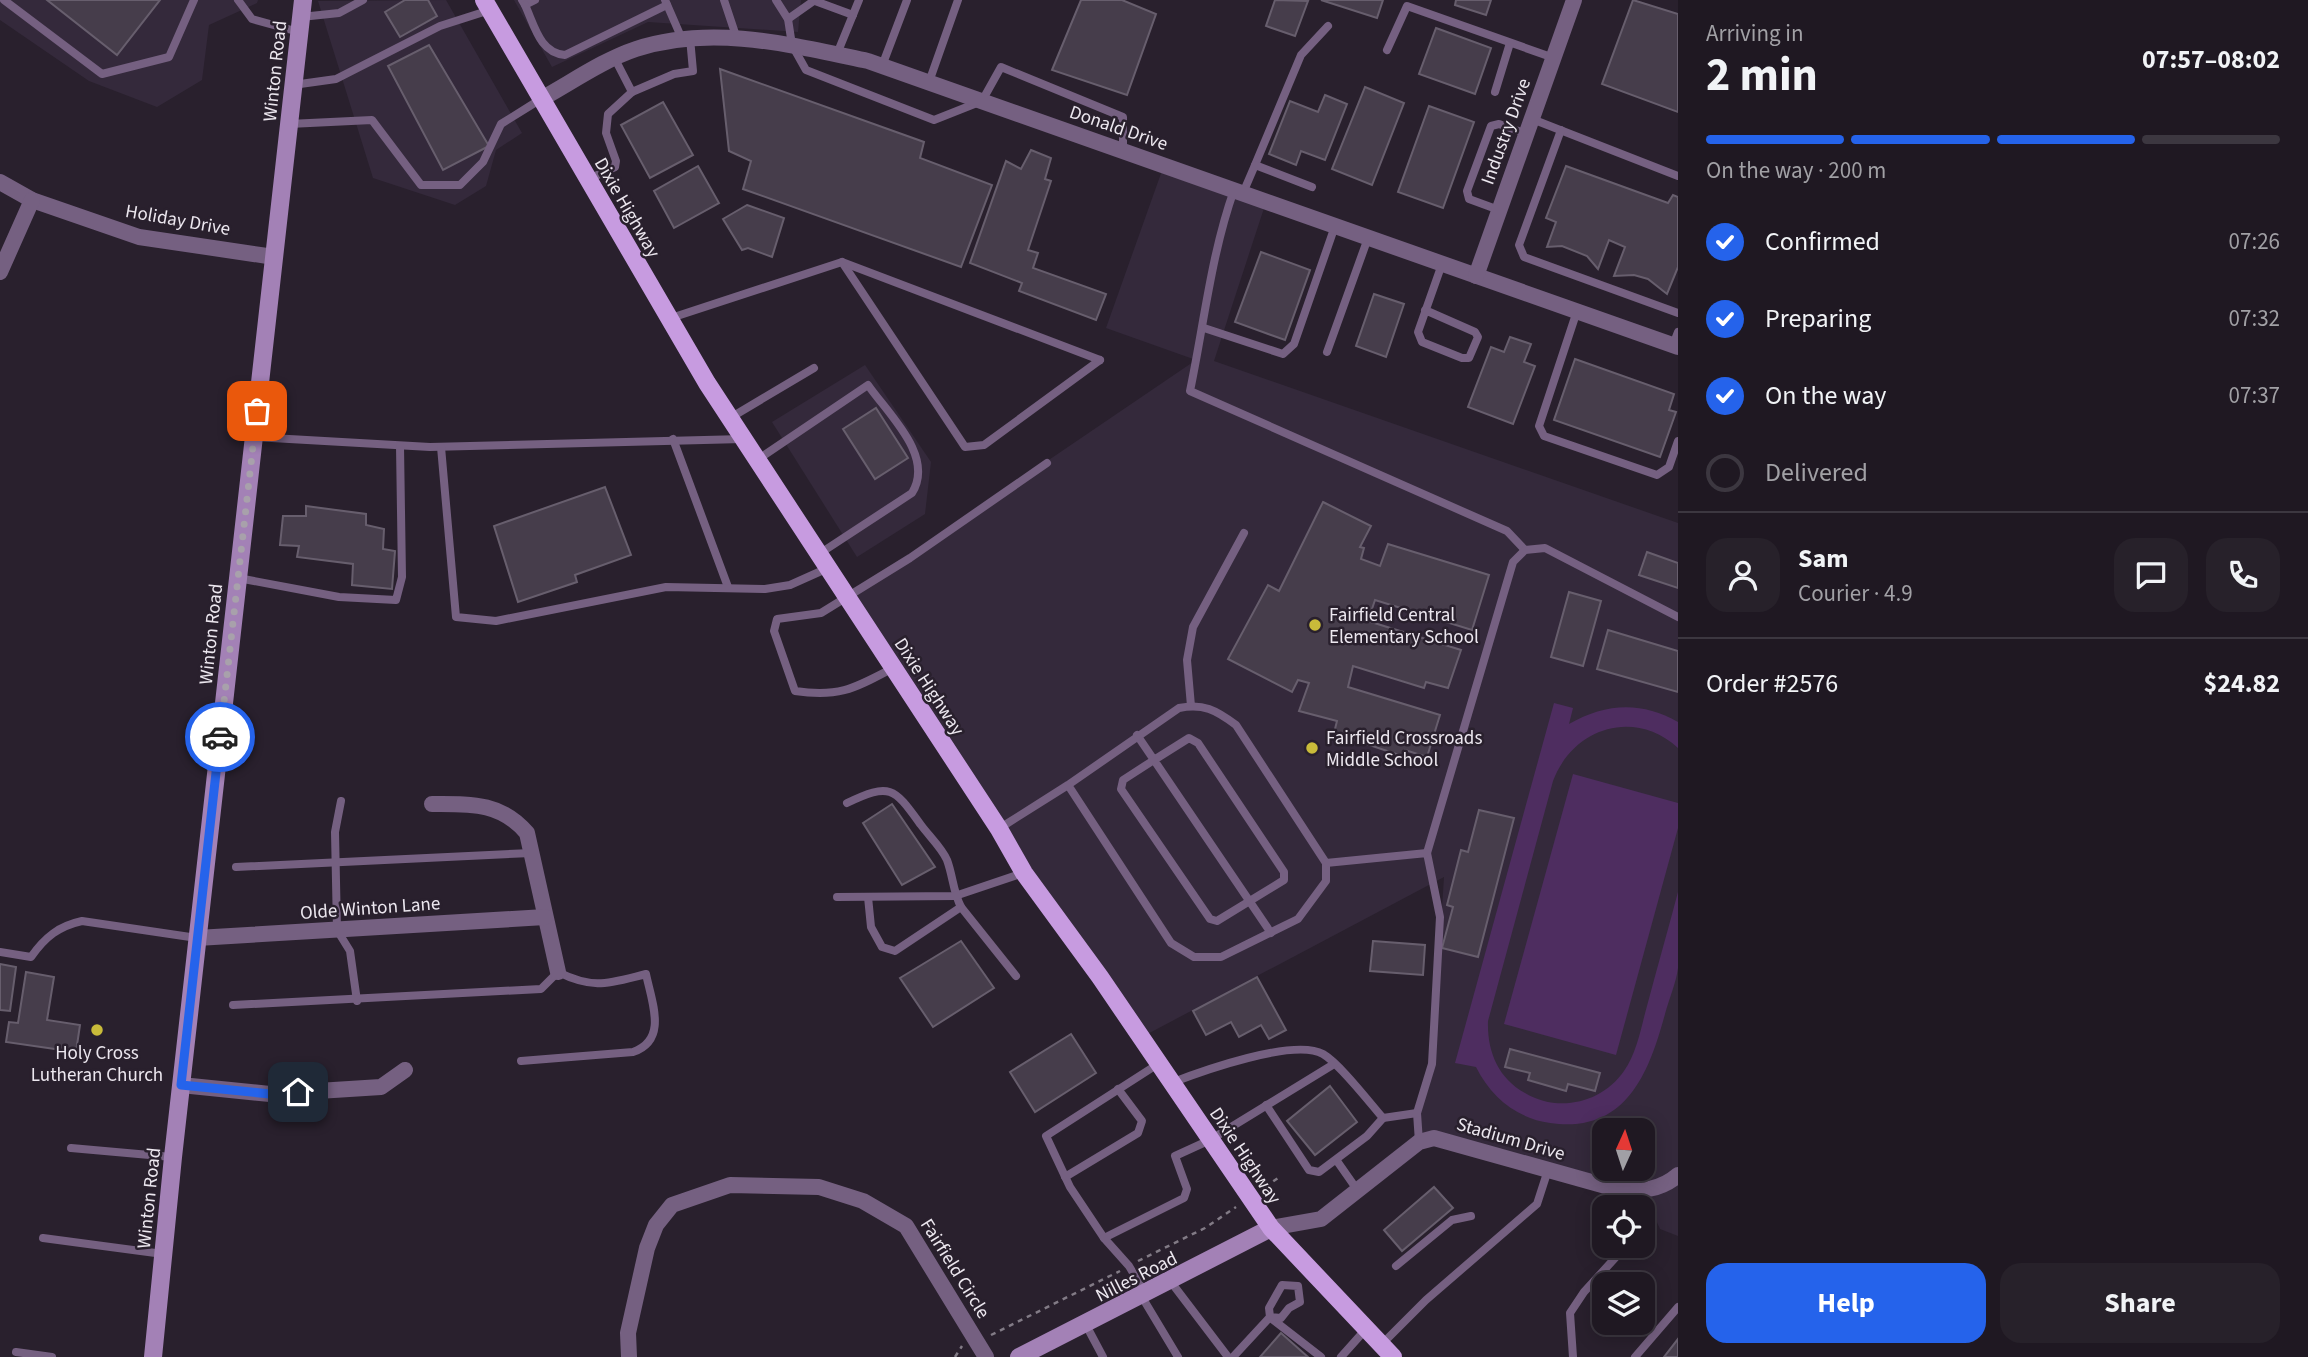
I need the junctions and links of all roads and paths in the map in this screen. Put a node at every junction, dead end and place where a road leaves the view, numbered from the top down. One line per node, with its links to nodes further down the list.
1 (4, 0): 2 (lane)
2 (194, 0)
3 (238, 0): 19 (lane)
4 (341, 0): 17 (lane)
5 (363, 0): 17 (lane)
6 (535, 0): 14 (lane)
7 (724, 0): 23 (lane)
8 (776, 0): 20 (lane)
9 (859, 0): 18 (lane)
10 (907, 0): 30 (lane)
11 (958, 0): 31 (lane)
12 (1574, 0): 28 (street, Industry Drive)
13 (815, 1): 18 (lane); 20 (lane)
14 (524, 3): 15 (lane)
15 (666, 3): 22 (lane)
16 (487, 5): 32 (lane); 35 (main road, Dixie Highway)
17 (339, 13): 19 (lane)
18 (853, 15): 27 (lane)
19 (301, 16): 32 (street, Winton Road)
20 (788, 19): 25 (lane)
21 (1328, 26): 41 (lane)
22 (686, 39): 23 (street, Donald Drive); 29 (street, Donald Drive); 34 (lane)
23 (737, 39): 25 (street, Donald Drive)
24 (1510, 43): 26 (lane); 28 (lane); 33 (lane)
25 (792, 45): 27 (street, Donald Drive); 36 (lane)
26 (1387, 50)
27 (837, 54): 30 (street, Donald Drive)
28 (1554, 58): 38 (street, Industry Drive)
29 (615, 59): 34 (lane); 35 (street, Donald Drive)
30 (882, 66): 31 (street, Donald Drive)
31 (929, 82): 36 (street, Donald Drive)
32 (293, 85): 37 (street, Winton Road)
33 (1495, 92)
34 (632, 93): 43 (lane)
35 (541, 99): 37 (lane); 43 (main road, Dixie Highway)
36 (982, 101): 40 (street, Donald Drive); 40 (lane)
37 (289, 124): 51 (street, Winton Road)
38 (1529, 126): 39 (lane); 48 (street, Industry Drive); 48 (lane)
39 (1561, 130): 42 (lane); 58 (lane)
40 (1122, 151): 46 (street, Donald Drive)
41 (1255, 165): 45 (lane); 46 (lane)
42 (1678, 176)
43 (588, 180): 59 (main road, Dixie Highway)
44 (0, 182): 47 (street, Holiday Drive)
45 (1312, 187)
46 (1239, 192): 49 (street, Donald Drive); 60 (lane)
47 (32, 200): 51 (street, Holiday Drive); 54 (street)
48 (1499, 211): 55 (street, Industry Drive)
49 (1335, 226): 50 (street, Donald Drive); 60 (lane)
50 (1368, 238): 53 (street, Donald Drive); 62 (lane)
51 (274, 257): 65 (street, Winton Road)
52 (842, 262): 52 (lane); 59 (lane)
53 (1442, 264): 55 (street, Donald Drive); 56 (lane)
54 (0, 272)
55 (1476, 276): 57 (street, Donald Drive)
56 (1425, 310): 56 (lane)
57 (1577, 312): 61 (street, Donald Drive); 68 (lane)
58 (1678, 313)
59 (667, 319): 64 (main road, Dixie Highway)
60 (1204, 328): 74 (lane)
61 (1676, 341)
62 (1327, 352)
63 (814, 369): 64 (lane)
64 (730, 418): 67 (main road, Dixie Highway)
65 (254, 437): 69 (lane); 76 (street, Winton Road)
66 (673, 439): 67 (lane); 70 (lane); 77 (lane)
67 (743, 439): 71 (main road, Dixie Highway)
68 (1678, 441)
69 (400, 446): 70 (lane); 76 (lane)
70 (441, 447): 77 (lane)
71 (757, 460): 75 (main road, Dixie Highway); 75 (lane)
72 (1047, 463): 78 (lane)
73 (1244, 533): 81 (lane)
74 (1525, 551): 79 (lane); 90 (lane)
75 (823, 561): 77 (lane); 78 (main road, Dixie Highway)
76 (238, 578): 103 (street, Winton Road)
77 (727, 587)
78 (847, 597): 80 (main road, Dixie Highway); 80 (lane)
79 (1678, 617)
80 (893, 668): 88 (main road, Dixie Highway)
81 (1191, 706): 82 (lane); 92 (lane)
82 (1137, 735): 83 (lane); 84 (lane)
83 (1154, 760): 98 (lane); 98 (lane); 98 (lane)
84 (1068, 785): 88 (lane); 102 (lane)
85 (341, 801): 91 (lane)
86 (847, 803): 95 (lane)
87 (432, 804): 89 (street)
88 (999, 829): 94 (main road, Dixie Highway)
89 (531, 853): 91 (lane); 100 (street)
90 (1427, 853): 92 (lane); 117 (lane)
91 (335, 862): 93 (lane); 101 (lane)
92 (1326, 863): 102 (lane)
93 (236, 867)
94 (1024, 873): 95 (lane); 110 (main road, Dixie Highway)
95 (955, 896): 97 (lane); 99 (lane)
96 (837, 897): 97 (lane)
97 (868, 897): 99 (lane)
98 (1249, 901): 102 (lane)
99 (961, 907): 106 (lane)
100 (545, 917): 101 (street, Olde Winton Lane); 105 (street)
101 (337, 930): 103 (street, Olde Winton Lane); 107 (lane)
102 (1271, 933)
103 (197, 938): 104 (lane); 114 (street, Winton Road)
104 (0, 952)
105 (558, 972): 107 (lane); 109 (lane)
106 (1016, 976)
107 (357, 1001): 108 (lane)
108 (233, 1005)
109 (521, 1061)
110 (1158, 1064): 113 (main road, Dixie Highway); 115 (lane)
111 (1334, 1064): 113 (lane); 116 (lane); 118 (lane)
112 (405, 1070): 114 (street)
113 (1171, 1083): 119 (main road, Dixie Highway)
114 (181, 1085): 122 (street, Winton Road)
115 (1118, 1089): 126 (lane); 126 (lane)
116 (1266, 1105): 119 (lane); 123 (lane)
117 (1417, 1113): 118 (lane); 120 (lane)
118 (1383, 1118): 123 (lane)
119 (1210, 1140): 132 (main road, Dixie Highway); 134 (lane)
120 (1419, 1142): 124 (street, Stadium Drive); 127 (street)
121 (71, 1148): 122 (lane)
122 (173, 1157): 135 (street, Winton Road)
123 (1337, 1161): 127 (lane)
124 (1548, 1170): 128 (street, Stadium Drive); 149 (lane)
125 (1678, 1175): 129 (street, Stadium Drive)
126 (1065, 1177): 134 (lane)
127 (1358, 1191): 132 (street)
128 (1632, 1195)
129 (1649, 1195)
130 (1471, 1216): 138 (lane)
131 (1213, 1222): 137 (path)
132 (1271, 1228): 139 (main road, Dixie Highway); 140 (street, Nilles Road)
133 (43, 1238): 135 (lane)
134 (1104, 1238): 137 (lane)
135 (163, 1254): 153 (street, Winton Road)
136 (1615, 1258): 162 (lane)
137 (1129, 1266): 142 (lane); 147 (path)
138 (1396, 1266)
139 (1313, 1273): 141 (lane); 146 (main road, Dixie Highway)
140 (1171, 1282): 142 (street, Nilles Road); 159 (lane)
141 (1298, 1286): 144 (lane); 144 (lane)
142 (1144, 1296): 145 (street, Nilles Road); 158 (lane)
143 (1678, 1307): 163 (lane)
144 (1270, 1317): 159 (lane); 160 (lane)
145 (1086, 1325): 151 (street, Nilles Road); 157 (lane)
146 (1366, 1329): 149 (main road, Dixie Highway); 161 (lane)
147 (984, 1338)
148 (958, 1347): 155 (path)
149 (1387, 1351)
150 (16, 1352): 152 (lane)
151 (1025, 1356)
152 (52, 1357)
153 (153, 1357)
154 (629, 1357): 156 (street, Fairfield Circle)
155 (956, 1357)
156 (986, 1357)
157 (1103, 1357)
158 (1178, 1357)
159 (1230, 1357)
160 (1321, 1357)
161 (1341, 1357)
162 (1573, 1357)
163 (1635, 1357)

